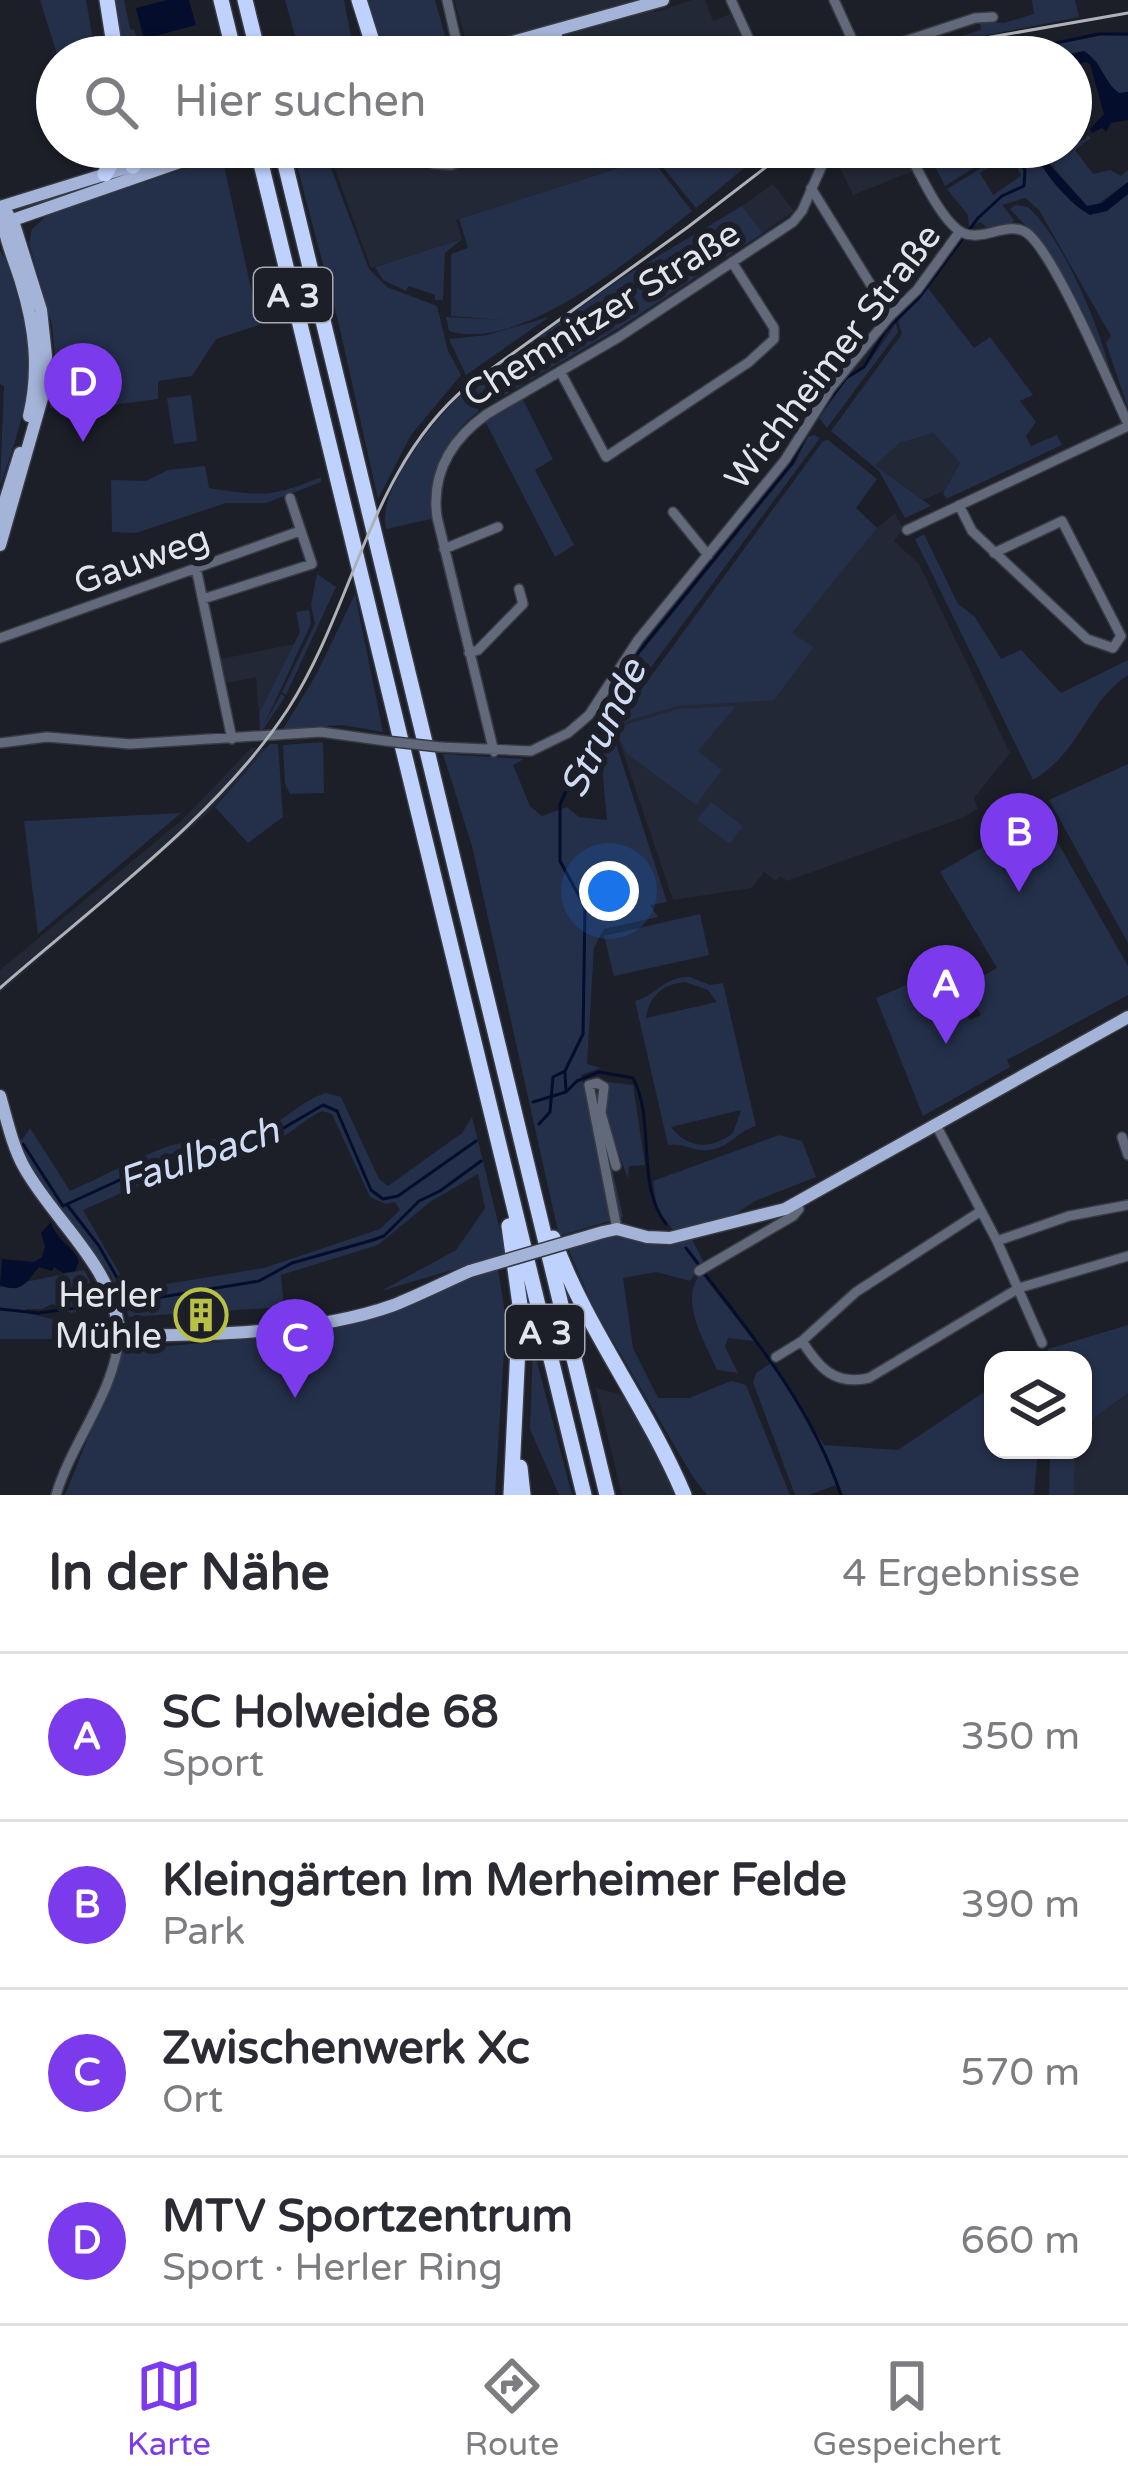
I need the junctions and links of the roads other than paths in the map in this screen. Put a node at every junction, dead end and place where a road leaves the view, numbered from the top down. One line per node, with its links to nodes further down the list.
1 (107, 0): 11 (highway)
2 (221, 0): 12 (highway)
3 (245, 0): 13 (highway)
4 (355, 0): 14 (highway)
5 (447, 0): 15 (street)
6 (662, 0): 10 (main road)
7 (731, 0): 19 (street)
8 (834, 0): 20 (street)
9 (993, 17): 21 (street)
10 (559, 32): 16 (main road); 17 (main road); 18 (street)
11 (113, 36)
12 (230, 36)
13 (254, 36)
14 (366, 36)
15 (455, 36)
16 (543, 36)
17 (550, 36)
18 (560, 36)
19 (747, 36)
20 (851, 36)
21 (921, 36)
22 (109, 168): 29 (highway)
23 (122, 168): 29 (main road)
24 (127, 168): 33 (main road)
25 (262, 168): 70 (highway, A 3)
26 (286, 168): 71 (highway, A 3)
27 (820, 168): 30 (street)
28 (917, 168): 36 (street)
29 (105, 174): 32 (main road)
30 (811, 186): 31 (street); 34 (street)
31 (819, 203): 34 (street, Chemnitzer Straße); 39 (street)
32 (2, 207): 35 (main road)
33 (45, 209): 35 (main road); 37 (main road)
34 (802, 211): 38 (street, Chemnitzer Straße)
35 (5, 222): 37 (main road)
36 (963, 233): 39 (street, Wichheimer Straße); 41 (street, Wichheimer Straße)
37 (12, 250): 47 (main road); 51 (main road)
38 (732, 262): 40 (street, Chemnitzer Straße); 42 (street)
39 (890, 316): 54 (street, Wichheimer Straße)
40 (560, 370): 42 (street); 52 (street, Chemnitzer Straße)
41 (1128, 425): 45 (street)
42 (606, 457): 43 (street)
43 (614, 470)
44 (290, 498): 50 (street)
45 (959, 506): 49 (street); 53 (street)
46 (673, 512): 54 (street)
47 (0, 517)
48 (497, 527): 52 (street)
49 (907, 530)
50 (300, 531): 55 (street, Gauweg); 57 (street)
51 (0, 545)
52 (444, 549): 59 (street, Chemnitzer Straße)
53 (994, 553): 53 (street)
54 (708, 555): 62 (street, Wichheimer Straße)
55 (196, 568): 57 (street); 58 (street, Gauweg)
56 (519, 589): 59 (street)
57 (203, 599): 60 (street)
58 (0, 638)
59 (469, 653): 62 (street, Chemnitzer Straße)
60 (232, 740): 61 (street, Wichheimer Straße); 62 (street, Wichheimer Straße, bridge)
61 (0, 743)
62 (494, 752)
63 (1128, 1017): 66 (main road)
64 (0, 1096): 65 (main road)
65 (4, 1124): 80 (main road)
66 (936, 1125): 72 (main road); 74 (street)
67 (1122, 1138): 68 (street)
68 (1128, 1155)
69 (616, 1166): 75 (street)
70 (506, 1170): 84 (highway); 89 (highway, A 3)
71 (529, 1173): 85 (highway); 90 (highway, A 3)
72 (796, 1204): 75 (main road); 78 (street)
73 (1128, 1205): 76 (street)
74 (981, 1211): 76 (street); 81 (street)
75 (610, 1230): 80 (main road, bridge)
76 (997, 1241): 79 (street)
77 (1128, 1256): 79 (street)
78 (702, 1269)
79 (1018, 1288): 81 (street); 82 (street)
80 (119, 1336): 86 (street)
81 (802, 1340): 83 (street)
82 (1042, 1343)
83 (776, 1357)
84 (517, 1404): 87 (highway); 88 (highway)
85 (664, 1449): 91 (highway); 92 (highway)
86 (56, 1495)
87 (511, 1495)
88 (523, 1495)
89 (584, 1495)
90 (607, 1495)
91 (684, 1495)
92 (697, 1495)

